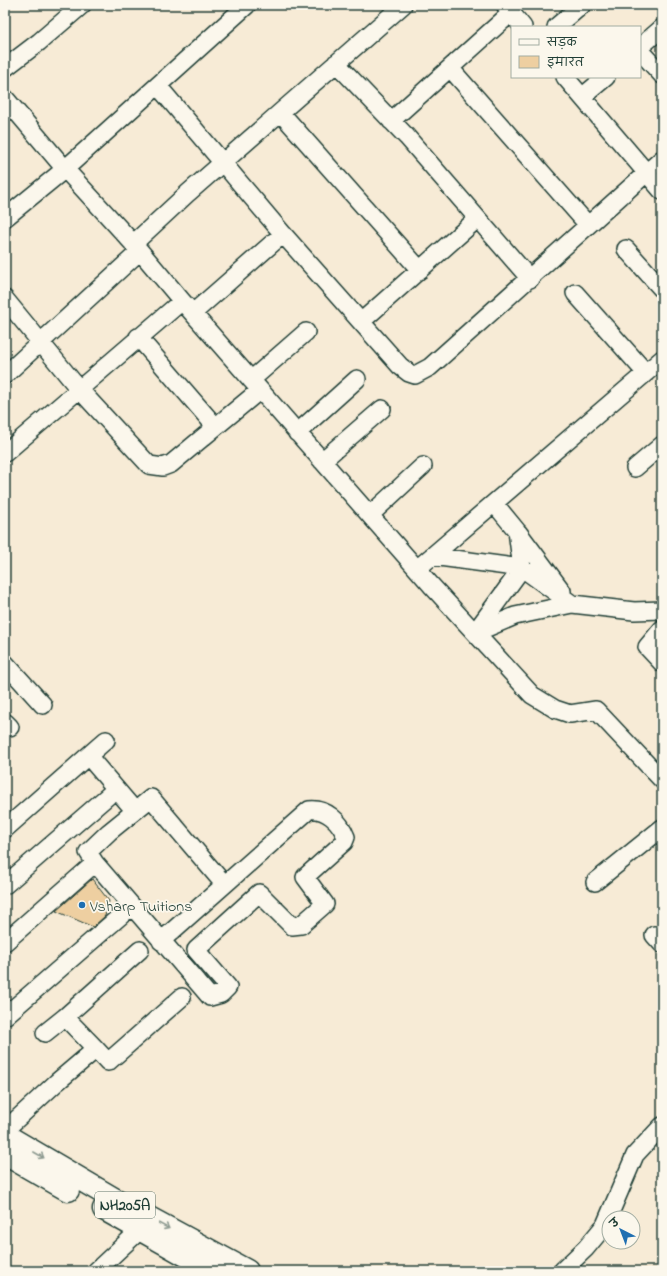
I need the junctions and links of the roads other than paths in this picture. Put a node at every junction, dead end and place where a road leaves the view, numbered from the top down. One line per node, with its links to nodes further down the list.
1 (247, 5): 17 (street)
2 (403, 5): 11 (street)
3 (582, 5): 7 (street)
4 (78, 6): 12 (street)
5 (508, 9): 6 (street); 13 (street)
6 (522, 26)
7 (557, 26)
8 (662, 28): 9 (street)
9 (641, 46)
10 (641, 52): 14 (street)
11 (336, 63): 20 (street); 21 (street)
12 (5, 68)
13 (450, 68): 21 (street); 29 (street)
14 (662, 76)
15 (566, 78): 18 (street)
16 (605, 78): 18 (street)
17 (158, 86): 23 (street); 24 (street)
18 (582, 97): 25 (street)
19 (5, 98): 24 (street)
20 (280, 113): 23 (street); 33 (street)
21 (392, 121): 28 (street)
22 (662, 159): 25 (street)
23 (223, 163): 30 (street); 31 (street)
24 (65, 169): 27 (street); 31 (street)
25 (647, 173): 26 (street); 29 (street)
26 (662, 191)
27 (5, 218)
28 (477, 219): 33 (street); 34 (street)
29 (588, 225): 34 (street)
30 (282, 234): 38 (street); 39 (street)
31 (136, 248): 38 (street); 42 (street)
32 (626, 249): 35 (street)
33 (420, 270): 39 (street)
34 (530, 279): 39 (street)
35 (662, 289)
36 (576, 293): 44 (street)
37 (5, 299): 42 (street)
38 (187, 307): 41 (street); 47 (street)
39 (362, 321)
40 (306, 332): 47 (street)
41 (138, 337): 48 (street); 50 (street)
42 (42, 342): 45 (street); 48 (street)
43 (662, 359): 44 (street)
44 (646, 373): 57 (street)
45 (5, 375)
46 (357, 379): 51 (street)
47 (255, 385): 50 (street); 51 (street)
48 (79, 389): 50 (street); 53 (street)
49 (382, 409): 54 (street)
50 (215, 426)
51 (297, 432): 54 (street)
52 (662, 445): 56 (street)
53 (5, 453)
54 (322, 461): 58 (street)
55 (423, 466): 58 (street)
56 (635, 468)
57 (494, 503): 59 (street); 60 (street)
58 (370, 515): 62 (street)
59 (517, 531): 61 (street); 63 (street)
60 (432, 556): 61 (street); 62 (street)
61 (522, 568): 63 (street); 66 (street)
62 (417, 569): 66 (street)
63 (572, 604): 64 (street); 66 (street)
64 (662, 610)
65 (662, 629): 68 (street)
66 (475, 632): 72 (street)
67 (5, 663): 69 (street)
68 (662, 663)
69 (43, 705)
70 (106, 740): 71 (street)
71 (89, 757): 73 (street); 76 (street)
72 (662, 780)
73 (116, 789): 74 (street); 80 (street)
74 (129, 804)
75 (662, 828): 78 (street)
76 (5, 830)
77 (95, 863): 79 (street); 81 (street); 83 (street)
78 (595, 882)
79 (224, 884): 82 (street); 82 (street)
80 (5, 885)
81 (132, 906): 82 (street); 86 (street)
82 (161, 941)
83 (5, 942)
84 (140, 950): 87 (street)
85 (182, 997): 89 (street)
86 (6, 1014)
87 (65, 1017): 88 (street); 89 (street)
88 (46, 1033)
89 (96, 1049): 91 (street)
90 (662, 1126): 98 (street)
91 (5, 1130)
92 (5, 1136): 97 (highway, NH205A, one-way to 97)
93 (5, 1154): 94 (highway, NH205A)
94 (140, 1230): 95 (street); 96 (highway, NH205A)
95 (96, 1271)
96 (214, 1271)
97 (248, 1271)
98 (562, 1271)

